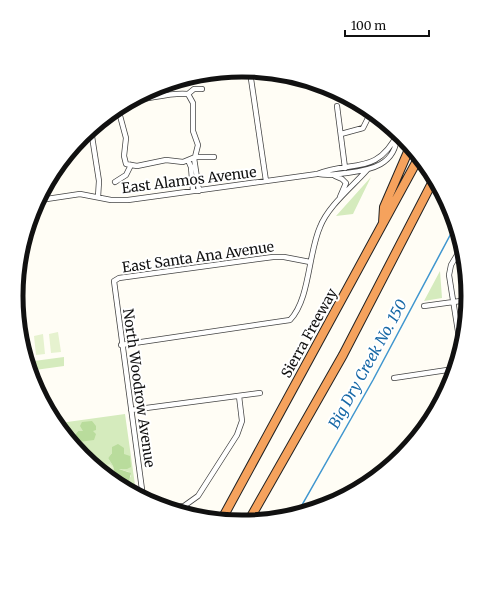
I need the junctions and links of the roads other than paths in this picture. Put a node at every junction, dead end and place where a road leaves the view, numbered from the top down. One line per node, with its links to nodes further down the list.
1 (251, 77): 22 (street)
2 (202, 89): 3 (street)
3 (188, 94): 4 (street); 13 (street)
4 (150, 98)
5 (337, 106): 8 (street)
6 (120, 115): 17 (street)
7 (368, 117): 8 (street)
8 (341, 134): 18 (street)
9 (92, 136): 26 (street)
10 (394, 138): 18 (street)
11 (396, 140): 19 (street)
12 (408, 152): 29 (highway)
13 (195, 157): 14 (street); 15 (street); 25 (street)
14 (214, 157)
15 (188, 160): 17 (street); 25 (street)
16 (416, 162): 29 (highway, Sierra Freeway)
17 (131, 165): 23 (street)
18 (345, 168): 20 (street)
19 (367, 170): 21 (street); 28 (street)
20 (317, 174): 21 (street); 22 (street, East Alamos Avenue)
21 (328, 176): 28 (street)
22 (266, 181): 25 (street, East Alamos Avenue)
23 (115, 182)
24 (431, 184): 46 (highway)
25 (196, 191): 26 (street, East Alamos Avenue)
26 (98, 197): 27 (street, East Alamos Avenue)
27 (46, 199)
28 (340, 199): 31 (street)
29 (383, 226): 45 (highway, Sierra Freeway)
30 (458, 254): 34 (street)
31 (310, 262): 32 (street, East Santa Ana Avenue); 37 (street)
32 (114, 282): 37 (street, North Woodrow Avenue)
33 (462, 301): 34 (street)
34 (453, 302): 35 (street); 36 (street)
35 (424, 306)
36 (459, 335)
37 (122, 345): 42 (street, North Woodrow Avenue)
38 (449, 370): 39 (street)
39 (394, 378)
40 (260, 393): 41 (street)
41 (239, 396): 42 (street); 44 (street)
42 (131, 410): 43 (street, North Woodrow Avenue)
43 (142, 492)
44 (179, 507)
45 (224, 515)
46 (251, 516)

